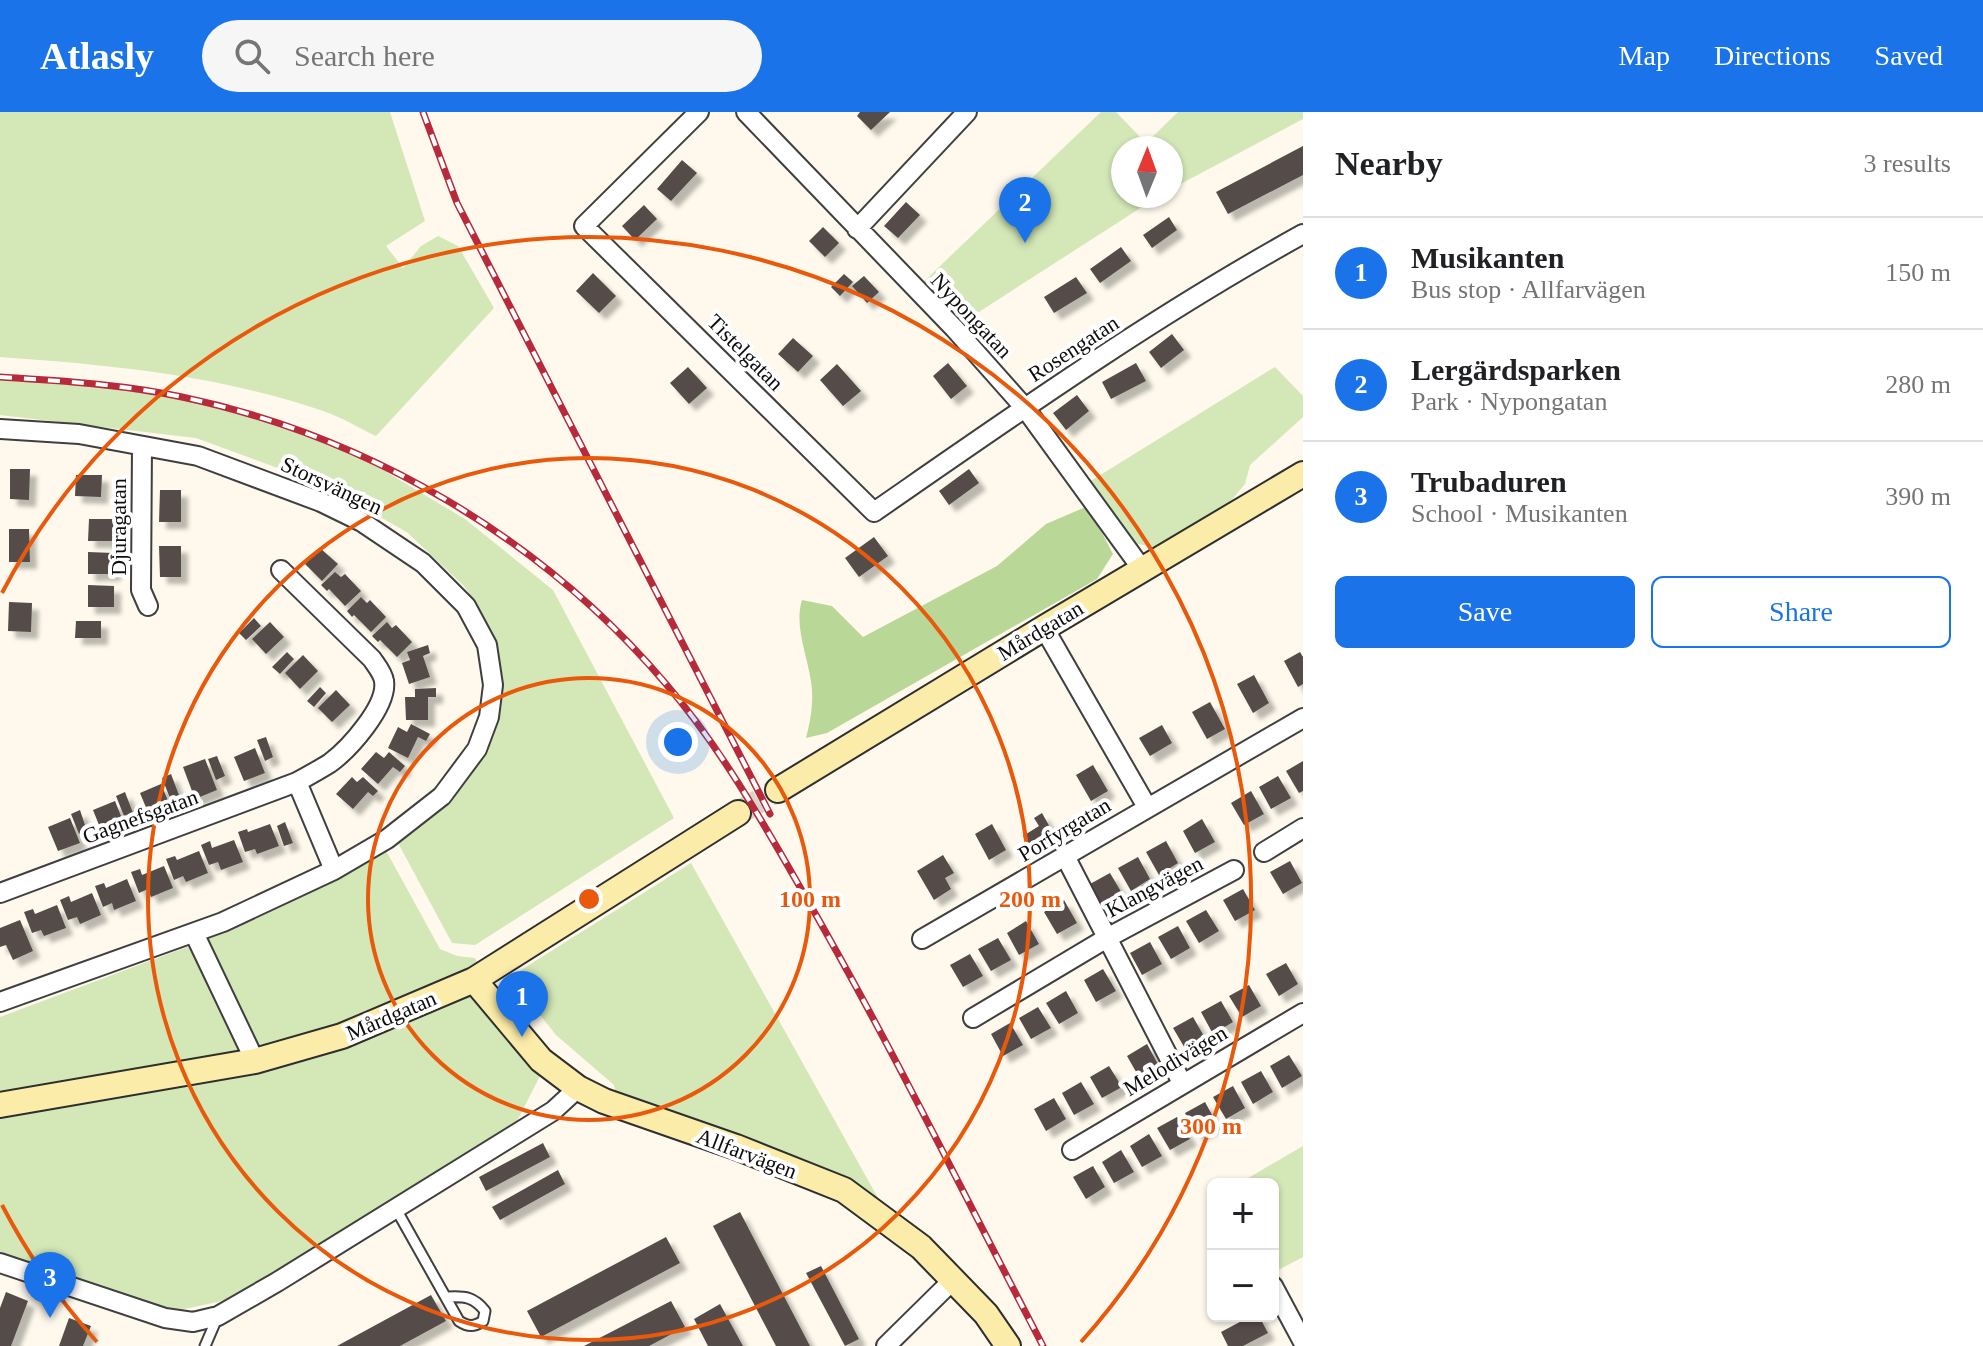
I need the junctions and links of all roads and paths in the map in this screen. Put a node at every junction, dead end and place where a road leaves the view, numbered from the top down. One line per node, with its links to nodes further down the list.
1 (699, 112): 10 (street, Tistelgatan)
2 (746, 112): 4 (street, Nypongatan)
3 (967, 112): 4 (street)
4 (857, 229): 6 (street, Nypongatan)
5 (1303, 234): 6 (street, Rosengatan)
6 (1025, 408): 10 (street, Rosengatan); 11 (street, Nypongatan)
7 (0, 429): 8 (street, Storsvängen)
8 (142, 446): 13 (street, Djuragatan); 23 (street, Storsvängen)
9 (1303, 474): 11 (street, Mårdgatan)
10 (874, 512)
11 (1142, 569): 14 (street, Mårdgatan)
12 (281, 570): 16 (street, Gagnefsgatan)
13 (148, 606)
14 (1044, 628): 17 (street, Mårdgatan); 18 (street, Porfyrgatan)
15 (1303, 718): 18 (street, Porfyrgatan)
16 (297, 782): 23 (street); 25 (street, Gagnefsgatan)
17 (778, 790)
18 (1147, 807): 22 (street, Porfyrgatan)
19 (738, 813): 29 (street, Mårdgatan)
20 (1303, 828): 21 (street)
21 (1264, 852)
22 (1065, 856): 27 (street); 28 (street, Porfyrgatan)
23 (334, 870): 26 (street, Storsvängen)
24 (1234, 870): 27 (street, Klangvägen)
25 (0, 893)
26 (194, 933): 30 (street, Storsvängen); 33 (street)
27 (1107, 938): 32 (street, Klangvägen); 34 (street)
28 (922, 939)
29 (474, 980): 33 (street, Mårdgatan); 35 (street, Allfarvägen)
30 (0, 1002)
31 (1303, 1013): 34 (street, Melodivägen)
32 (973, 1018)
33 (255, 1061): 36 (street, Mårdgatan)
34 (1182, 1083): 37 (street, Melodivägen)
35 (578, 1088): 38 (street); 40 (street, Allfarvägen)
36 (0, 1105)
37 (1072, 1150)
38 (396, 1209): 41 (lane); 43 (street)
39 (0, 1263): 43 (street)
40 (954, 1279): 46 (street); 47 (street, Allfarvägen)
41 (448, 1297)
42 (1279, 1297): 44 (street)
43 (218, 1316): 45 (lane)
44 (1303, 1342)
45 (205, 1346)
46 (886, 1346)
47 (1008, 1346)

